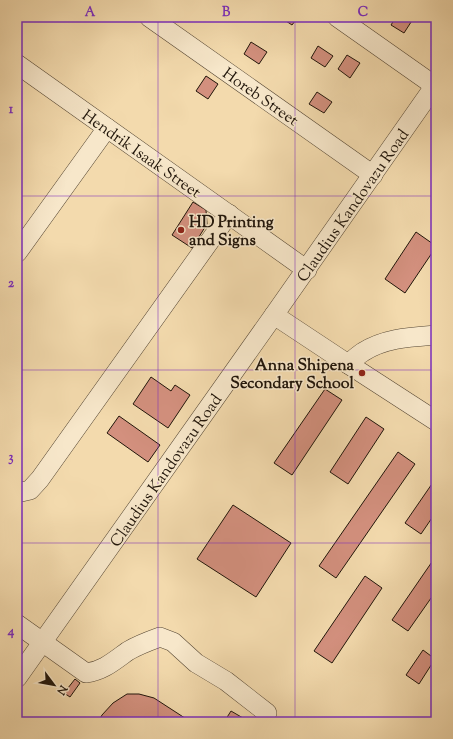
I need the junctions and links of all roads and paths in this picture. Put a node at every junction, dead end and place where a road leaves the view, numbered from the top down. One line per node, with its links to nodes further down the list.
1 (149, 17): 6 (street, Horeb Street)
2 (337, 17): 4 (street)
3 (17, 64): 5 (street, Hendrik Isaak Street)
4 (435, 85): 6 (street, Claudius Kandovazu Road)
5 (107, 128): 7 (street, Hendrik Isaak Street); 8 (street)
6 (373, 175): 9 (street, Claudius Kandovazu Road)
7 (229, 214): 9 (street, Hendrik Isaak Street); 14 (street)
8 (17, 253)
9 (307, 270): 10 (street, Claudius Kandovazu Road)
10 (274, 315): 12 (street); 16 (street, Claudius Kandovazu Road)
11 (436, 335): 12 (street)
12 (348, 364): 13 (street)
13 (436, 421)
14 (17, 494)
15 (17, 624): 16 (street)
16 (43, 641): 17 (street, Claudius Kandovazu Road); 18 (street)
17 (17, 678)
18 (267, 713)

